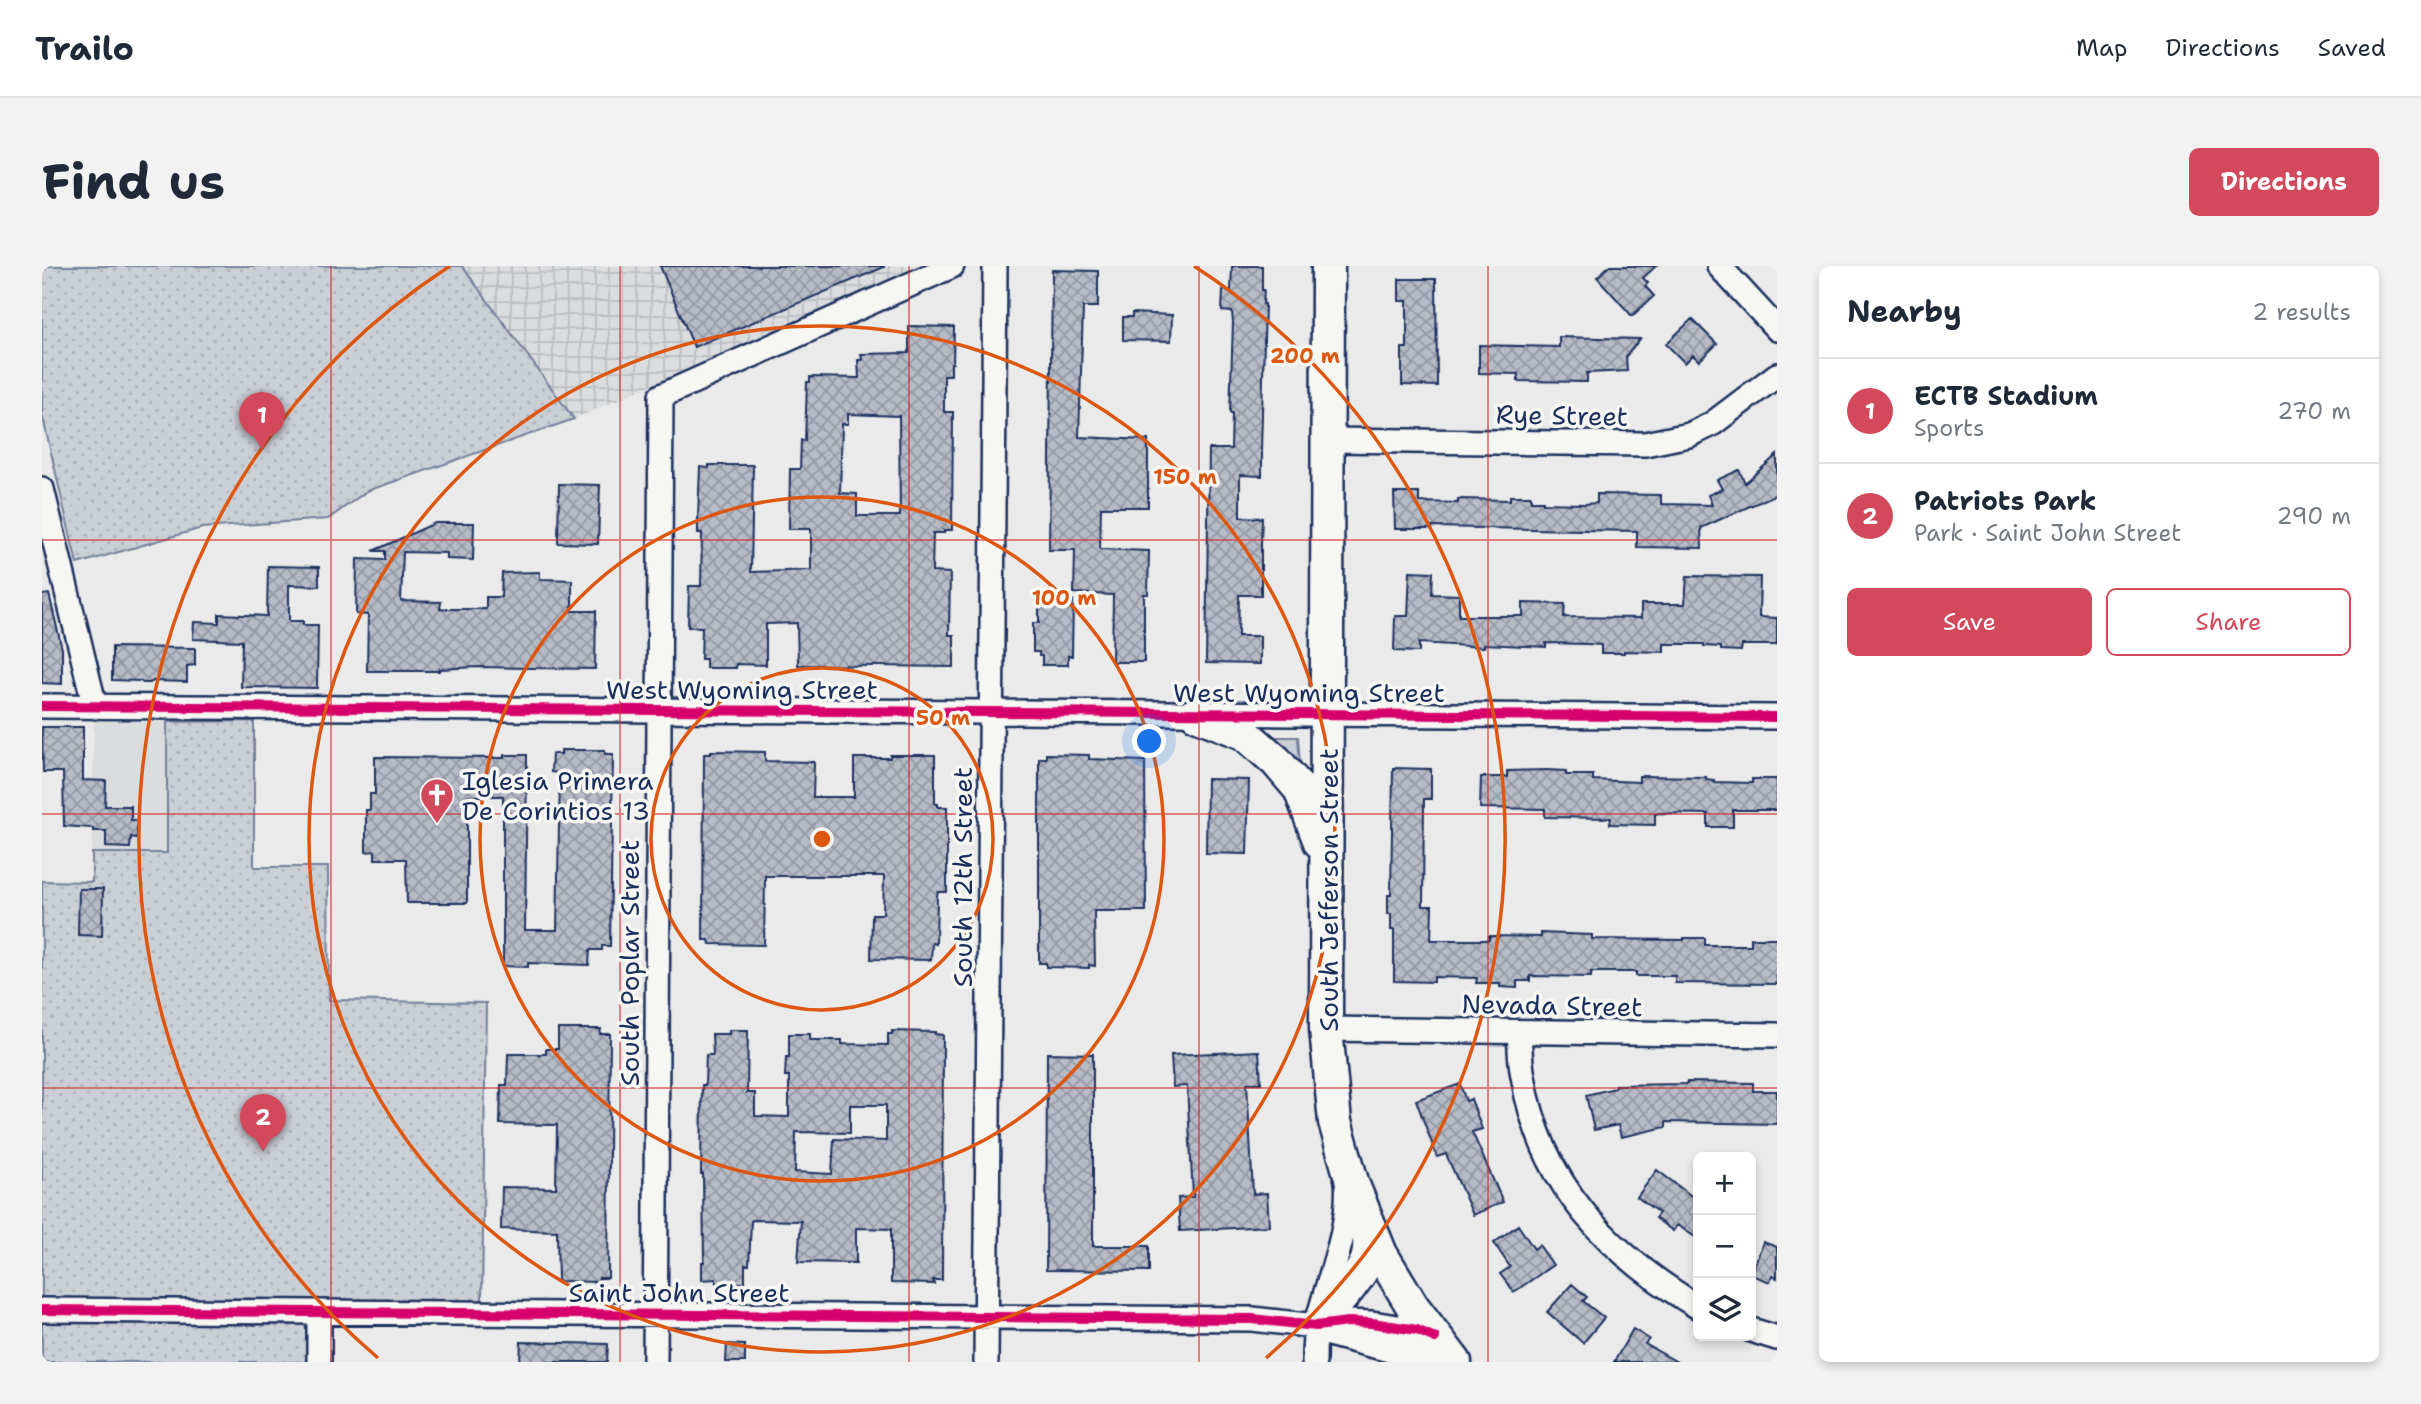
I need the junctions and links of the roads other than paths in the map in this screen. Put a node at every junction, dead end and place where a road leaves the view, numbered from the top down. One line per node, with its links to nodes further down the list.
1 (951, 266): 11 (street, South Poplar Street)
2 (995, 266): 12 (street, South 12th Street)
3 (1328, 266): 7 (main road, South Jefferson Street)
4 (1719, 266): 5 (street)
5 (1777, 329)
6 (1777, 375): 7 (street, Rye Street)
7 (1326, 440): 14 (main road, South Jefferson Street)
8 (42, 489): 10 (street)
9 (42, 706): 10 (street, West Wyoming Street)
10 (94, 707): 11 (street, West Wyoming Street)
11 (657, 711): 12 (street, West Wyoming Street); 25 (street, South Poplar Street)
12 (991, 712): 13 (street, West Wyoming Street); 26 (street, South 12th Street)
13 (1196, 714): 14 (street, West Wyoming Street); 16 (main road)
14 (1328, 715): 15 (street, West Wyoming Street); 16 (main road, South Jefferson Street)
15 (1777, 717)
16 (1327, 860): 17 (main road, South Jefferson Street)
17 (1326, 1029): 18 (street, Nevada Street); 20 (main road, South Jefferson Street)
18 (1519, 1033): 19 (street, Nevada Street); 22 (street)
19 (1777, 1035)
20 (1346, 1160): 21 (main road, South Jefferson Street); 27 (street)
21 (1368, 1222): 27 (main road); 30 (main road, South Jefferson Street)
22 (1693, 1304)
23 (42, 1310): 24 (street, Saint John Street)
24 (319, 1312): 25 (street, Saint John Street); 31 (street)
25 (656, 1314): 26 (street, Saint John Street); 32 (street, South Poplar Street)
26 (987, 1317): 27 (street, Saint John Street); 33 (street, South 12th Street)
27 (1316, 1326): 30 (main road); 34 (street)
28 (1756, 1332): 29 (street)
29 (1777, 1338)
30 (1435, 1350): 35 (main road, South Jefferson Street)
31 (318, 1362)
32 (655, 1362)
33 (986, 1362)
34 (1314, 1362)
35 (1455, 1362)

